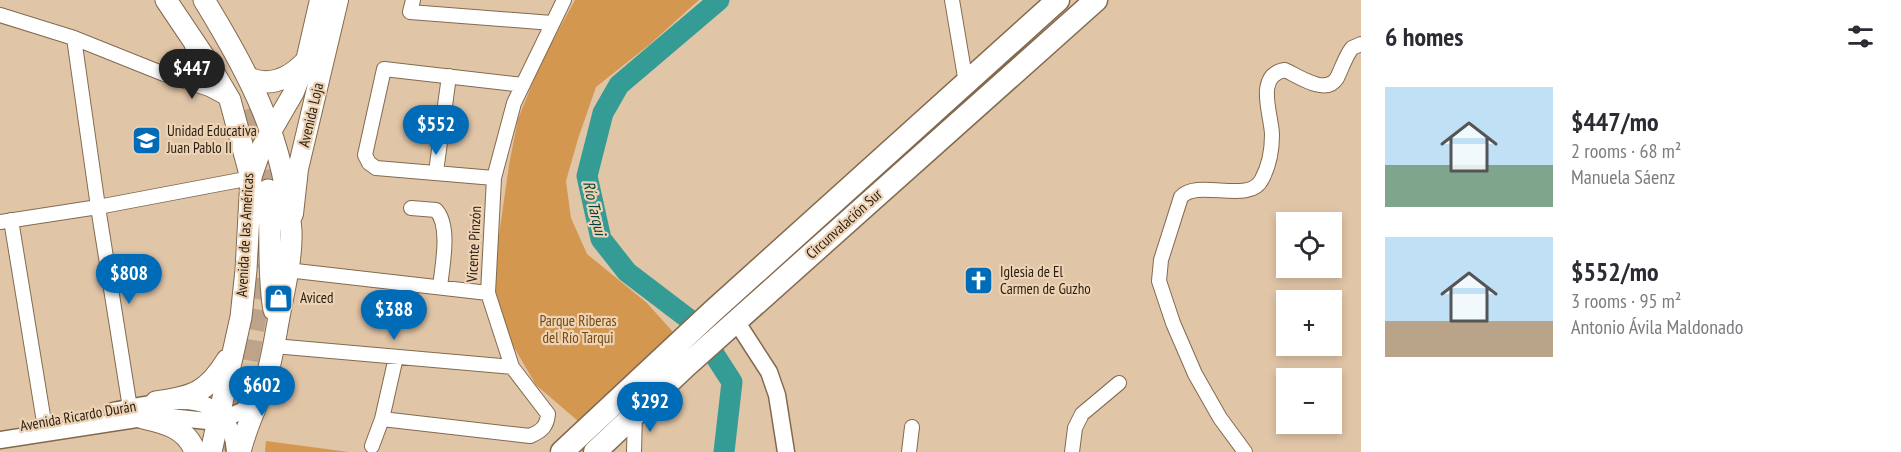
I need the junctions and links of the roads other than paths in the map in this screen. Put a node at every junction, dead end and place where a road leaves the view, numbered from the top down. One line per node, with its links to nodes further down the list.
1 (166, 0): 13 (main road, Avenida de las Américas)
2 (180, 0): 23 (main road, Avenida de las Américas)
3 (193, 0): 23 (main road, Avenida de las Américas)
4 (204, 0): 20 (main road)
5 (320, 0): 17 (main road, Avenida Loja)
6 (338, 0): 32 (main road, Avenida Loja)
7 (564, 0): 14 (street, Vicente Pinzón)
8 (952, 0): 21 (street)
9 (1055, 0): 21 (highway, Circunvalación Sur)
10 (1096, 0): 36 (highway, Circunvalación Sur)
11 (411, 13): 14 (street)
12 (0, 15): 15 (street)
13 (181, 23): 18 (street); 23 (main road, Avenida de las Américas)
14 (552, 23): 22 (street, Vicente Pinzón)
15 (74, 39): 18 (street); 29 (street)
16 (1361, 44): 64 (street)
17 (306, 61): 20 (main road); 24 (main road, Avenida Loja)
18 (164, 74): 23 (street)
19 (449, 76): 22 (street); 25 (street); 25 (street)
20 (249, 78): 24 (main road)
21 (966, 84): 40 (highway, Circunvalación Sur)
22 (522, 85): 27 (street, Vicente Pinzón)
23 (242, 106): 26 (main road, Avenida de las Américas)
24 (271, 130): 26 (main road, Avenida Loja); 32 (main road)
25 (436, 172): 27 (street)
26 (251, 178): 29 (street); 38 (main road, Avenida de las Américas)
27 (494, 178): 35 (street, Vicente Pinzón)
28 (268, 190): 37 (main road)
29 (98, 207): 31 (street); 44 (street)
30 (411, 208): 34 (street)
31 (6, 221): 48 (street)
32 (291, 232): 33 (main road)
33 (287, 270): 34 (street); 37 (main road)
34 (440, 288): 35 (street)
35 (488, 293): 41 (street, Vicente Pinzón)
36 (733, 324): 40 (highway, Circunvalación Sur); 61 (street)
37 (275, 338): 39 (street); 42 (main road)
38 (232, 352): 44 (main road); 46 (main road, Avenida de las Américas)
39 (396, 357): 41 (street); 47 (street)
40 (677, 360): 45 (highway, Circunvalación Sur); 49 (highway, Circunvalación Sur)
41 (512, 367): 47 (street, Vicente Pinzón)
42 (266, 380): 46 (street); 58 (main road)
43 (1119, 383): 63 (street)
44 (143, 410): 46 (street); 48 (street, Avenida Ricardo Durán); 52 (street, Avenida Ricardo Durán); 55 (main road)
45 (635, 413): 54 (highway, Circunvalación Sur); 60 (street)
46 (220, 418): 56 (main road, Avenida de las Américas); 57 (street)
47 (382, 419): 53 (street)
48 (44, 422): 51 (street, Avenida Ricardo Durán)
49 (591, 424): 54 (street); 59 (highway, Circunvalación Sur)
50 (912, 427): 62 (street)
51 (0, 430)
52 (0, 440)
53 (372, 446)
54 (600, 450)
55 (195, 452)
56 (211, 452)
57 (235, 452)
58 (240, 452)
59 (562, 452)
60 (634, 452)
61 (786, 452)
62 (909, 452)
63 (1072, 452)
64 (1245, 452)

